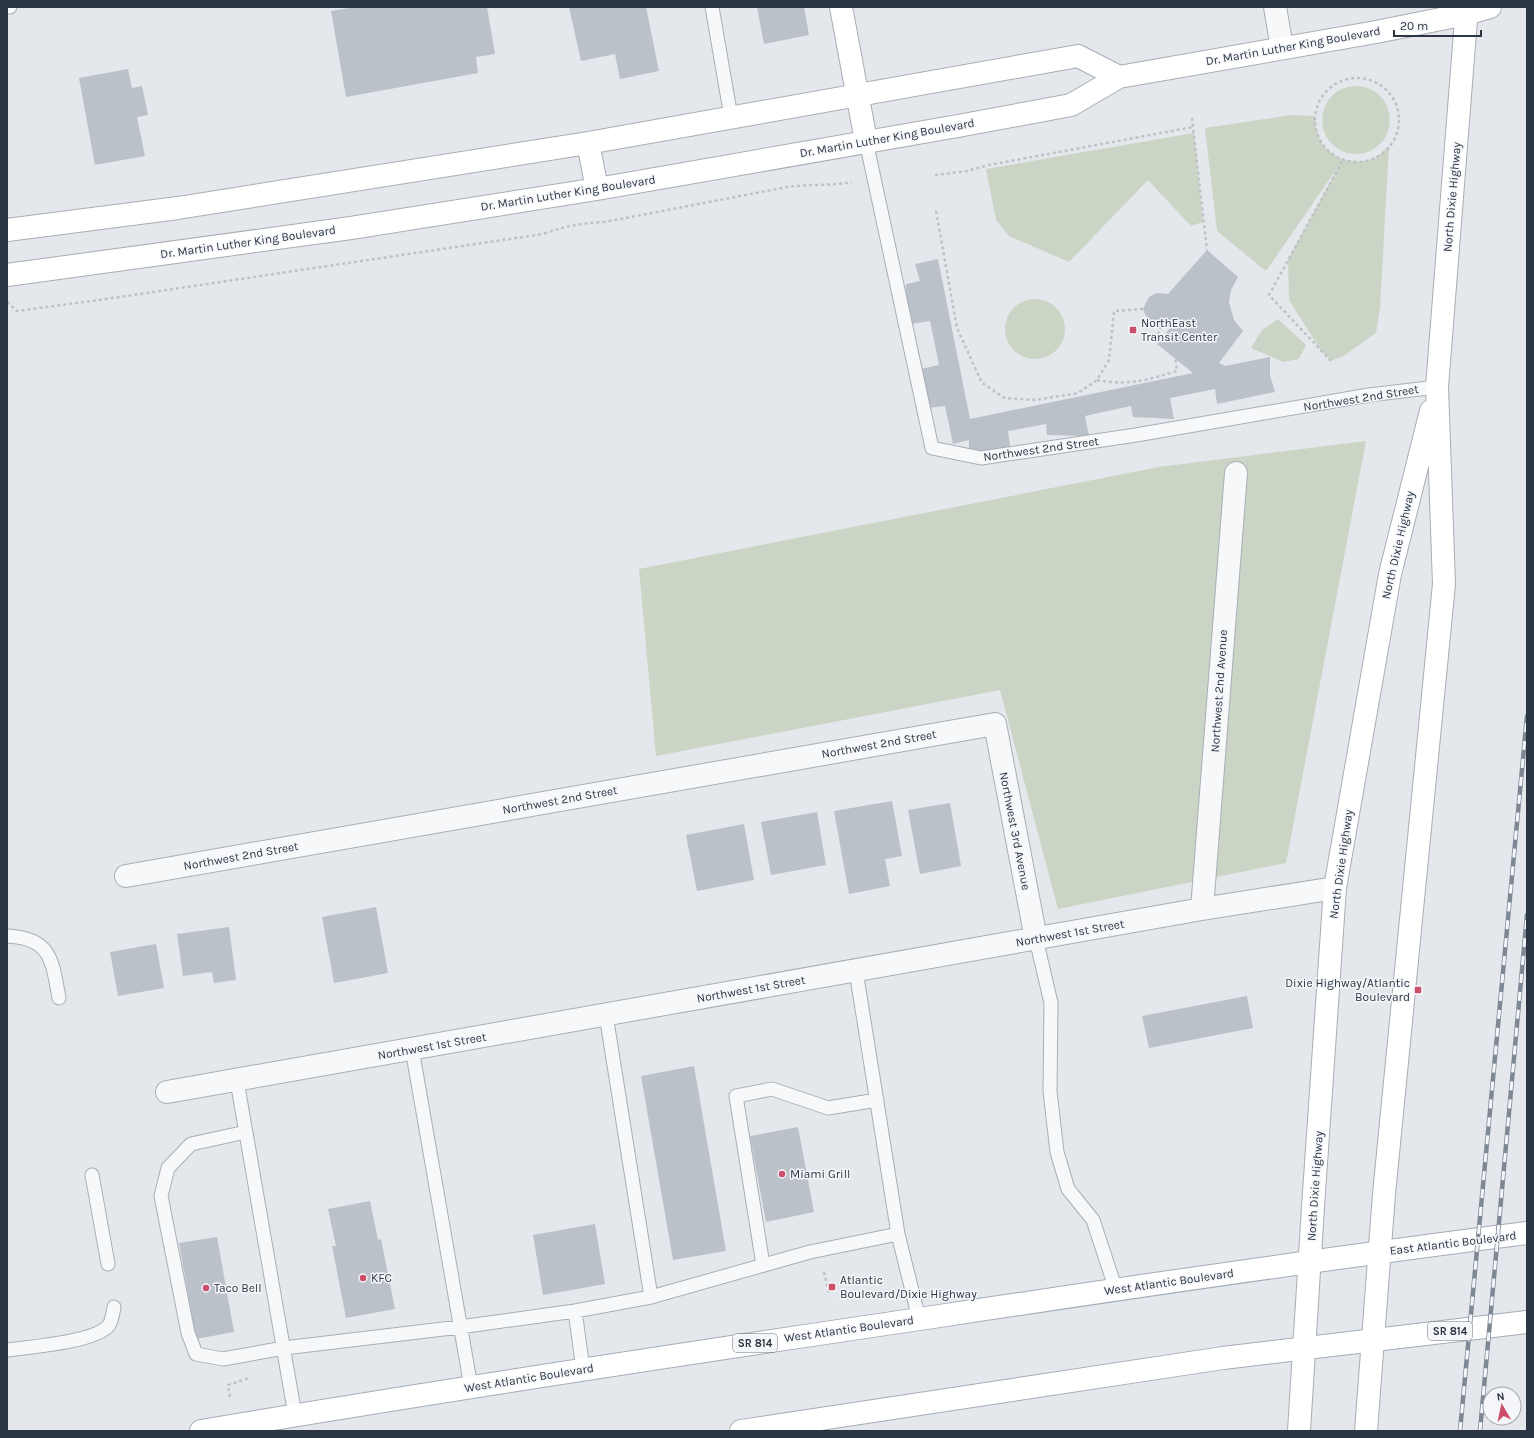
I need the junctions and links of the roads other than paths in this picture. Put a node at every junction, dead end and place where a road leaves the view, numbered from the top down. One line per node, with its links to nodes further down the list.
1 (712, 7): 9 (lane)
2 (841, 7): 8 (main road)
3 (1276, 7): 6 (street)
4 (1490, 7): 5 (main road, Dr. Martin Luther King Boulevard)
5 (1467, 10): 6 (main road, Dr. Martin Luther King Boulevard); 15 (main road, North Dixie Highway)
6 (1282, 48): 7 (main road, Dr. Martin Luther King Boulevard)
7 (1120, 77): 8 (main road); 11 (main road, Dr. Martin Luther King Boulevard)
8 (857, 94): 9 (main road); 11 (main road)
9 (731, 117): 10 (main road)
10 (588, 142): 12 (main road); 13 (main road)
11 (866, 142): 12 (main road, Dr. Martin Luther King Boulevard); 15 (lane, Northwest 2nd Street)
12 (597, 189): 14 (main road, Dr. Martin Luther King Boulevard)
13 (7, 230)
14 (7, 275)
15 (1437, 387): 19 (main road, North Dixie Highway); 34 (main road, North Dixie Highway)
16 (1236, 473): 20 (street, Northwest 2nd Avenue)
17 (994, 724): 18 (street, Northwest 2nd Street); 22 (street, Northwest 3rd Avenue)
18 (126, 876)
19 (1335, 888): 20 (street, Northwest 1st Street); 35 (main road, North Dixie Highway)
20 (1202, 909): 22 (street, Northwest 1st Street)
21 (7, 936): 24 (lane)
22 (1036, 939): 23 (street, Northwest 1st Street); 38 (lane)
23 (856, 971): 25 (street, Northwest 1st Street); 29 (lane)
24 (59, 998)
25 (606, 1015): 26 (street, Northwest 1st Street); 39 (lane)
26 (412, 1050): 27 (street, Northwest 1st Street); 44 (lane)
27 (237, 1081): 28 (street, Northwest 1st Street); 30 (lane)
28 (167, 1092)
29 (877, 1100): 33 (lane); 37 (lane)
30 (246, 1132): 46 (lane); 46 (lane)
31 (92, 1175): 36 (lane)
32 (1527, 1233): 34 (main road, East Atlantic Boulevard / SR 814)
33 (898, 1234): 37 (lane); 42 (lane)
34 (1379, 1252): 35 (main road, West Atlantic Boulevard / SR 814); 45 (main road, North Dixie Highway)
35 (1310, 1261): 38 (main road, West Atlantic Boulevard / SR 814); 47 (main road, North Dixie Highway)
36 (108, 1264)
37 (763, 1265): 39 (lane)
38 (1116, 1290): 42 (main road, West Atlantic Boulevard / SR 814)
39 (651, 1297): 41 (lane)
40 (114, 1307): 48 (lane)
41 (575, 1311): 44 (lane); 49 (lane)
42 (919, 1319): 49 (main road, West Atlantic Boulevard / SR 814)
43 (1527, 1322): 45 (main road, SR 814)
44 (460, 1327): 46 (lane); 50 (lane)
45 (1373, 1341): 47 (main road, SR 814); 55 (main road, North Dixie Highway)
46 (284, 1348): 51 (lane)
47 (1304, 1349): 53 (main road, SR 814); 54 (main road, North Dixie Highway)
48 (7, 1350)
49 (582, 1369): 50 (main road, West Atlantic Boulevard / SR 814)
50 (471, 1387): 51 (main road, West Atlantic Boulevard / SR 814)
51 (294, 1423): 52 (main road, West Atlantic Boulevard / SR 814)
52 (201, 1431)
53 (741, 1431)
54 (1300, 1431)
55 (1366, 1431)

